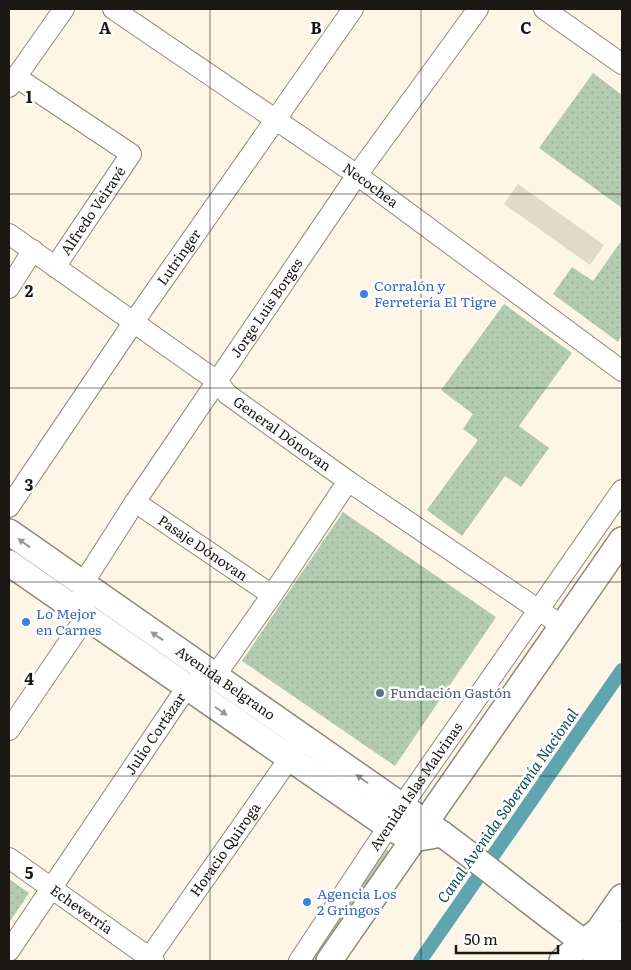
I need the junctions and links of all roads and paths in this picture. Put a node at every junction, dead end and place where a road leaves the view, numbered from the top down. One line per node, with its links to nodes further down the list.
1 (64, 9): 7 (street)
2 (113, 9): 8 (street, Necochea)
3 (353, 9): 8 (street, Lutringer)
4 (478, 9): 9 (street, Jorge Luis Borges)
5 (544, 9): 6 (street)
6 (622, 64)
7 (13, 82): 12 (street, Alfredo Veiravé)
8 (276, 118): 9 (street, Necochea); 14 (street, Lutringer)
9 (357, 176): 15 (street, Necochea); 16 (street, Jorge Luis Borges)
10 (9, 234): 11 (street, General Dónovan)
11 (33, 250): 12 (street, General Dónovan); 13 (street)
12 (55, 267): 14 (street, General Dónovan)
13 (9, 288)
14 (133, 323): 16 (street, General Dónovan); 20 (street, Lutringer)
15 (622, 371)
16 (218, 382): 17 (street, General Dónovan); 19 (street, Jorge Luis Borges)
17 (348, 481): 25 (street); 26 (street, General Dónovan)
18 (622, 490): 26 (street, Avenida Islas Malvinas)
19 (135, 502): 24 (street, Jorge Luis Borges); 25 (street, Pasaje Dónovan)
20 (9, 507)
21 (9, 532): 24 (main road, Avenida Belgrano, one-way to 21)
22 (622, 540): 28 (main road, Avenida Islas Malvinas)
23 (9, 563): 27 (main road, Avenida Belgrano)
24 (82, 585): 27 (street); 29 (main road, Avenida Belgrano, one-way to 24)
25 (272, 595): 29 (street)
26 (539, 609): 28 (street, General Dónovan); 34 (street, Avenida Islas Malvinas)
27 (86, 617): 30 (main road, Avenida Belgrano); 31 (street)
28 (561, 625): 35 (main road, Avenida Islas Malvinas)
29 (215, 676): 30 (street, Julio Cortázar); 32 (main road, Avenida Belgrano)
30 (187, 687): 33 (main road, Avenida Belgrano, one-way to 33); 37 (street, Julio Cortázar)
31 (9, 730)
32 (304, 738): 33 (street, Horacio Quiroga); 34 (main road, Avenida Belgrano, one-way to 32)
33 (290, 758): 34 (main road, Avenida Belgrano); 42 (street, Horacio Quiroga)
34 (395, 816): 35 (main road, Avenida Belgrano); 43 (street, Avenida Islas Malvinas)
35 (427, 832): 41 (main road, Avenida Belgrano); 44 (main road, Avenida Islas Malvinas)
36 (9, 858): 37 (street, Echeverría)
37 (52, 890): 40 (street, Julio Cortázar); 42 (street, Echeverría)
38 (622, 897): 41 (main road)
39 (622, 934): 41 (main road)
40 (9, 951)
41 (598, 956): 45 (main road)
42 (150, 960)
43 (299, 961)
44 (329, 961)
45 (562, 961)

